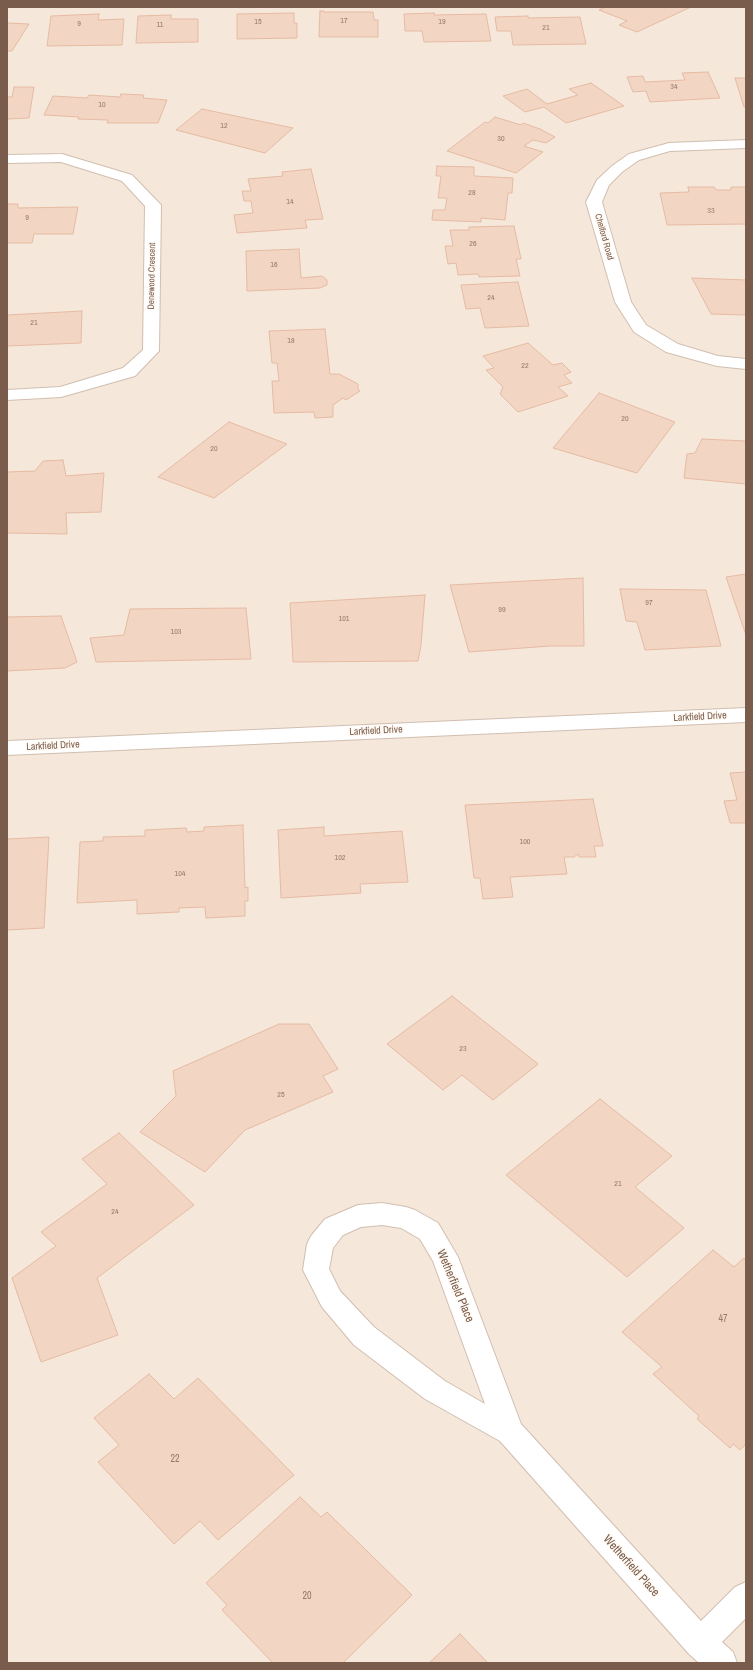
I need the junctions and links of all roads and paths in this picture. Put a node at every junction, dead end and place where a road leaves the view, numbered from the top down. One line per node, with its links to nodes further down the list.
1 (746, 144): 3 (street, Chelford Road)
2 (7, 159): 4 (street, Denewood Crescent)
3 (746, 364)
4 (7, 395)
5 (746, 714): 6 (street, Larkfield Drive)
6 (7, 748)
7 (510, 1432): 7 (street, Wetherfield Place); 9 (street, Wetherfield Place)
8 (746, 1597): 9 (street)
9 (700, 1643): 10 (street, Wetherfield Place)
10 (722, 1663)

